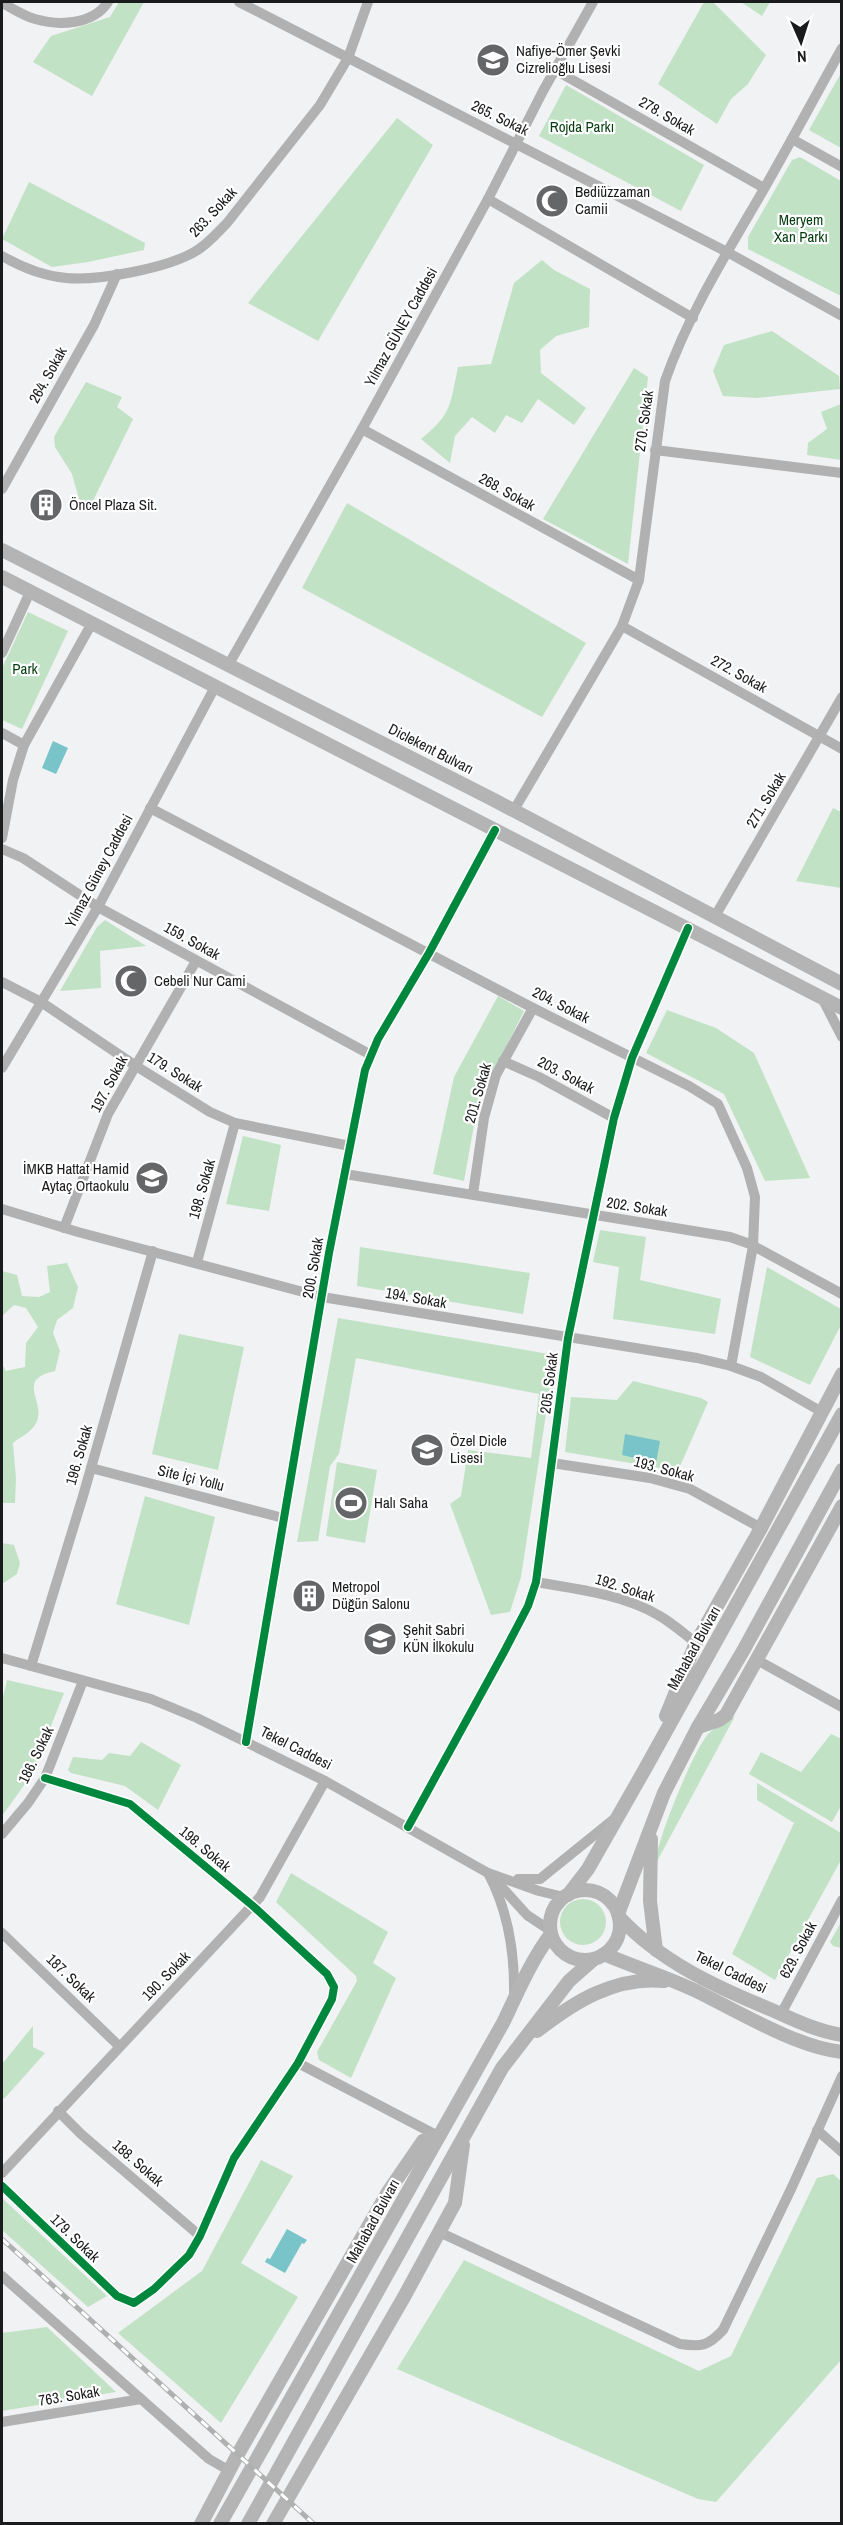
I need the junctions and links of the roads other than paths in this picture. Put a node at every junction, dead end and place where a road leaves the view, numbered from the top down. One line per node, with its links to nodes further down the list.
1 (108, 2): 5 (street)
2 (239, 2): 7 (street, 265. Sokak)
3 (368, 2): 7 (street, 263. Sokak)
4 (593, 2): 8 (street, Yılmaz GÜNEY Caddesi)
5 (2, 3)
6 (842, 48): 9 (street, 270. Sokak)
7 (348, 58): 10 (street, 265. Sokak); 16 (street, 263. Sokak)
8 (555, 70): 10 (street, Yılmaz GÜNEY Caddesi); 12 (street, 278. Sokak)
9 (792, 139): 11 (street); 12 (street, 270. Sokak)
10 (518, 143): 13 (street, Yılmaz GÜNEY Caddesi); 14 (street, 265. Sokak)
11 (842, 167)
12 (764, 188): 14 (street, 270. Sokak)
13 (488, 200): 18 (street); 19 (street, Yılmaz GÜNEY Caddesi)
14 (727, 252): 17 (street, 265. Sokak); 18 (street, 270. Sokak)
15 (2, 255): 16 (street, 263. Sokak)
16 (117, 274): 22 (street, 264. Sokak)
17 (842, 316)
18 (693, 318): 20 (street, 270. Sokak)
19 (362, 429): 25 (street, 268. Sokak); 30 (street, Yılmaz GÜNEY Caddesi)
20 (655, 450): 21 (street); 25 (street, 270. Sokak)
21 (842, 473)
22 (2, 489)
23 (2, 550): 30 (main road, Diclekent Bulvarı)
24 (2, 577): 26 (main road)
25 (639, 580): 28 (street, 270. Sokak)
26 (30, 592): 27 (main road); 29 (street)
27 (92, 623): 31 (main road); 35 (street)
28 (622, 626): 34 (street, 272. Sokak); 38 (street, 270. Sokak)
29 (2, 653)
30 (229, 664): 38 (main road, Diclekent Bulvarı)
31 (216, 685): 37 (street, Yılmaz Güney Caddesi); 39 (main road)
32 (842, 697): 34 (street, 271. Sokak)
33 (2, 733): 35 (street)
34 (820, 737): 36 (street, 272. Sokak); 43 (street, 271. Sokak)
35 (24, 745): 40 (street)
36 (842, 749)
37 (150, 808): 42 (street, Yılmaz Güney Caddesi); 45 (street, 204. Sokak)
38 (514, 810): 43 (main road, Diclekent Bulvarı)
39 (495, 830): 44 (main road); 45 (street, 200. Sokak)
40 (2, 838)
41 (2, 849): 42 (street, 159. Sokak)
42 (98, 907): 46 (street, 159. Sokak); 52 (street, Yılmaz Güney Caddesi)
43 (714, 918): 48 (main road, Diclekent Bulvarı)
44 (688, 928): 51 (main road); 57 (street, 205. Sokak)
45 (429, 953): 53 (street, 204. Sokak); 56 (street, 200. Sokak)
46 (196, 961): 56 (street, 159. Sokak); 59 (street, 197. Sokak)
47 (842, 976): 48 (main road)
48 (827, 977): 50 (main road, Diclekent Bulvarı)
49 (2, 982): 52 (street, 179. Sokak)
50 (842, 984)
51 (821, 996): 54 (main road); 55 (street)
52 (41, 1002): 59 (street, 179. Sokak); 60 (street, Yılmaz Güney Caddesi)
53 (533, 1008): 57 (street, 204. Sokak); 58 (street, 201. Sokak)
54 (842, 1008)
55 (842, 1037)
56 (371, 1055): 63 (street, 200. Sokak)
57 (632, 1058): 61 (street, 205. Sokak); 69 (street, 204. Sokak)
58 (503, 1061): 61 (street, 203. Sokak); 65 (street, 201. Sokak)
59 (136, 1066): 62 (street, 179. Sokak); 68 (street, 197. Sokak)
60 (2, 1068)
61 (614, 1118): 67 (street, 205. Sokak)
62 (236, 1123): 63 (street, 179. Sokak); 71 (street, 198. Sokak)
63 (350, 1146): 64 (street, 200. Sokak)
64 (345, 1174): 65 (street, 202. Sokak); 73 (street, 200. Sokak)
65 (473, 1194): 67 (street, 202. Sokak)
66 (2, 1209): 68 (street, 194. Sokak)
67 (593, 1214): 69 (street, 202. Sokak); 74 (street, 205. Sokak)
68 (64, 1228): 70 (street, 194. Sokak)
69 (753, 1246): 72 (street, 202. Sokak); 75 (street, 204. Sokak)
70 (153, 1251): 71 (street, 194. Sokak); 80 (street, 196. Sokak)
71 (197, 1262): 73 (street, 194. Sokak)
72 (842, 1294)
73 (322, 1297): 74 (street, 194. Sokak); 83 (street, 200. Sokak)
74 (568, 1338): 75 (street, 194. Sokak); 79 (street, 205. Sokak)
75 (732, 1366): 77 (street, 194. Sokak)
76 (842, 1374): 77 (main road)
77 (822, 1412): 84 (main road)
78 (842, 1414): 94 (main road, Mahabad Bulvarı)
79 (552, 1462): 84 (street, 193. Sokak); 85 (street, 205. Sokak)
80 (91, 1468): 83 (street, Site İçi Yollu); 89 (street, 196. Sokak)
81 (842, 1470): 92 (main road)
82 (842, 1506): 88 (main road)
83 (283, 1518): 93 (street, 200. Sokak)
84 (761, 1528): 86 (main road)
85 (536, 1582): 86 (street, 192. Sokak); 98 (street, 205. Sokak)
86 (696, 1642): 94 (main road)
87 (2, 1660): 89 (street, Tekel Caddesi)
88 (757, 1660): 91 (street); 92 (main road)
89 (31, 1666): 90 (street, Tekel Caddesi)
90 (83, 1681): 93 (street, Tekel Caddesi); 95 (street, 186. Sokak)
91 (842, 1707)
92 (698, 1726): 99 (main road)
93 (246, 1742): 96 (street, Tekel Caddesi)
94 (645, 1769): 97 (main road, Mahabad Bulvarı)
95 (45, 1778): 100 (street, 186. Sokak); 104 (street, 198. Sokak)
96 (325, 1781): 98 (street, Tekel Caddesi); 104 (street, 190. Sokak)
97 (618, 1816): 101 (street); 102 (main road, Mahabad Bulvarı)
98 (408, 1827): 101 (street, Tekel Caddesi)
99 (651, 1827): 105 (main road); 108 (main road)
100 (2, 1834)
101 (488, 1873): 102 (street, Tekel Caddesi); 106 (street); 111 (street)
102 (566, 1896): 105 (main road); 106 (main road)
103 (842, 1900): 112 (street, 629. Sokak)
104 (253, 1906): 115 (street, 190. Sokak); 117 (street, 198. Sokak)
105 (618, 1915): 108 (main road, Tekel Caddesi); 109 (main road)
106 (551, 1932): 109 (main road); 111 (main road, Mahabad Bulvarı)
107 (2, 1933): 115 (street, 187. Sokak)
108 (656, 1950): 112 (main road, Tekel Caddesi)
109 (599, 1957): 110 (main road); 114 (main road)
110 (675, 1982): 114 (main road); 116 (main road)
111 (514, 1999): 121 (main road, Mahabad Bulvarı)
112 (781, 2014): 113 (main road, Tekel Caddesi)
113 (842, 2035)
114 (522, 2043): 122 (main road)
115 (119, 2046): 119 (street, 190. Sokak)
116 (842, 2052)
117 (298, 2063): 121 (street); 127 (street)
118 (842, 2076): 120 (street)
119 (58, 2111): 124 (street, 190. Sokak); 127 (street, 188. Sokak)
120 (817, 2130): 123 (street); 126 (street)
121 (438, 2136): 131 (main road); 133 (main road, Mahabad Bulvarı)
122 (464, 2137): 126 (main road); 134 (main road)
123 (842, 2152)
124 (2, 2173)
125 (2, 2186): 127 (street, 179. Sokak)
126 (439, 2232): 135 (main road)
127 (200, 2236)
128 (2, 2276): 129 (street)
129 (141, 2399): 130 (street, 763. Sokak); 131 (street)
130 (2, 2422)
131 (230, 2471): 132 (main road)
132 (201, 2523)
133 (220, 2523)
134 (248, 2523)
135 (273, 2523)

